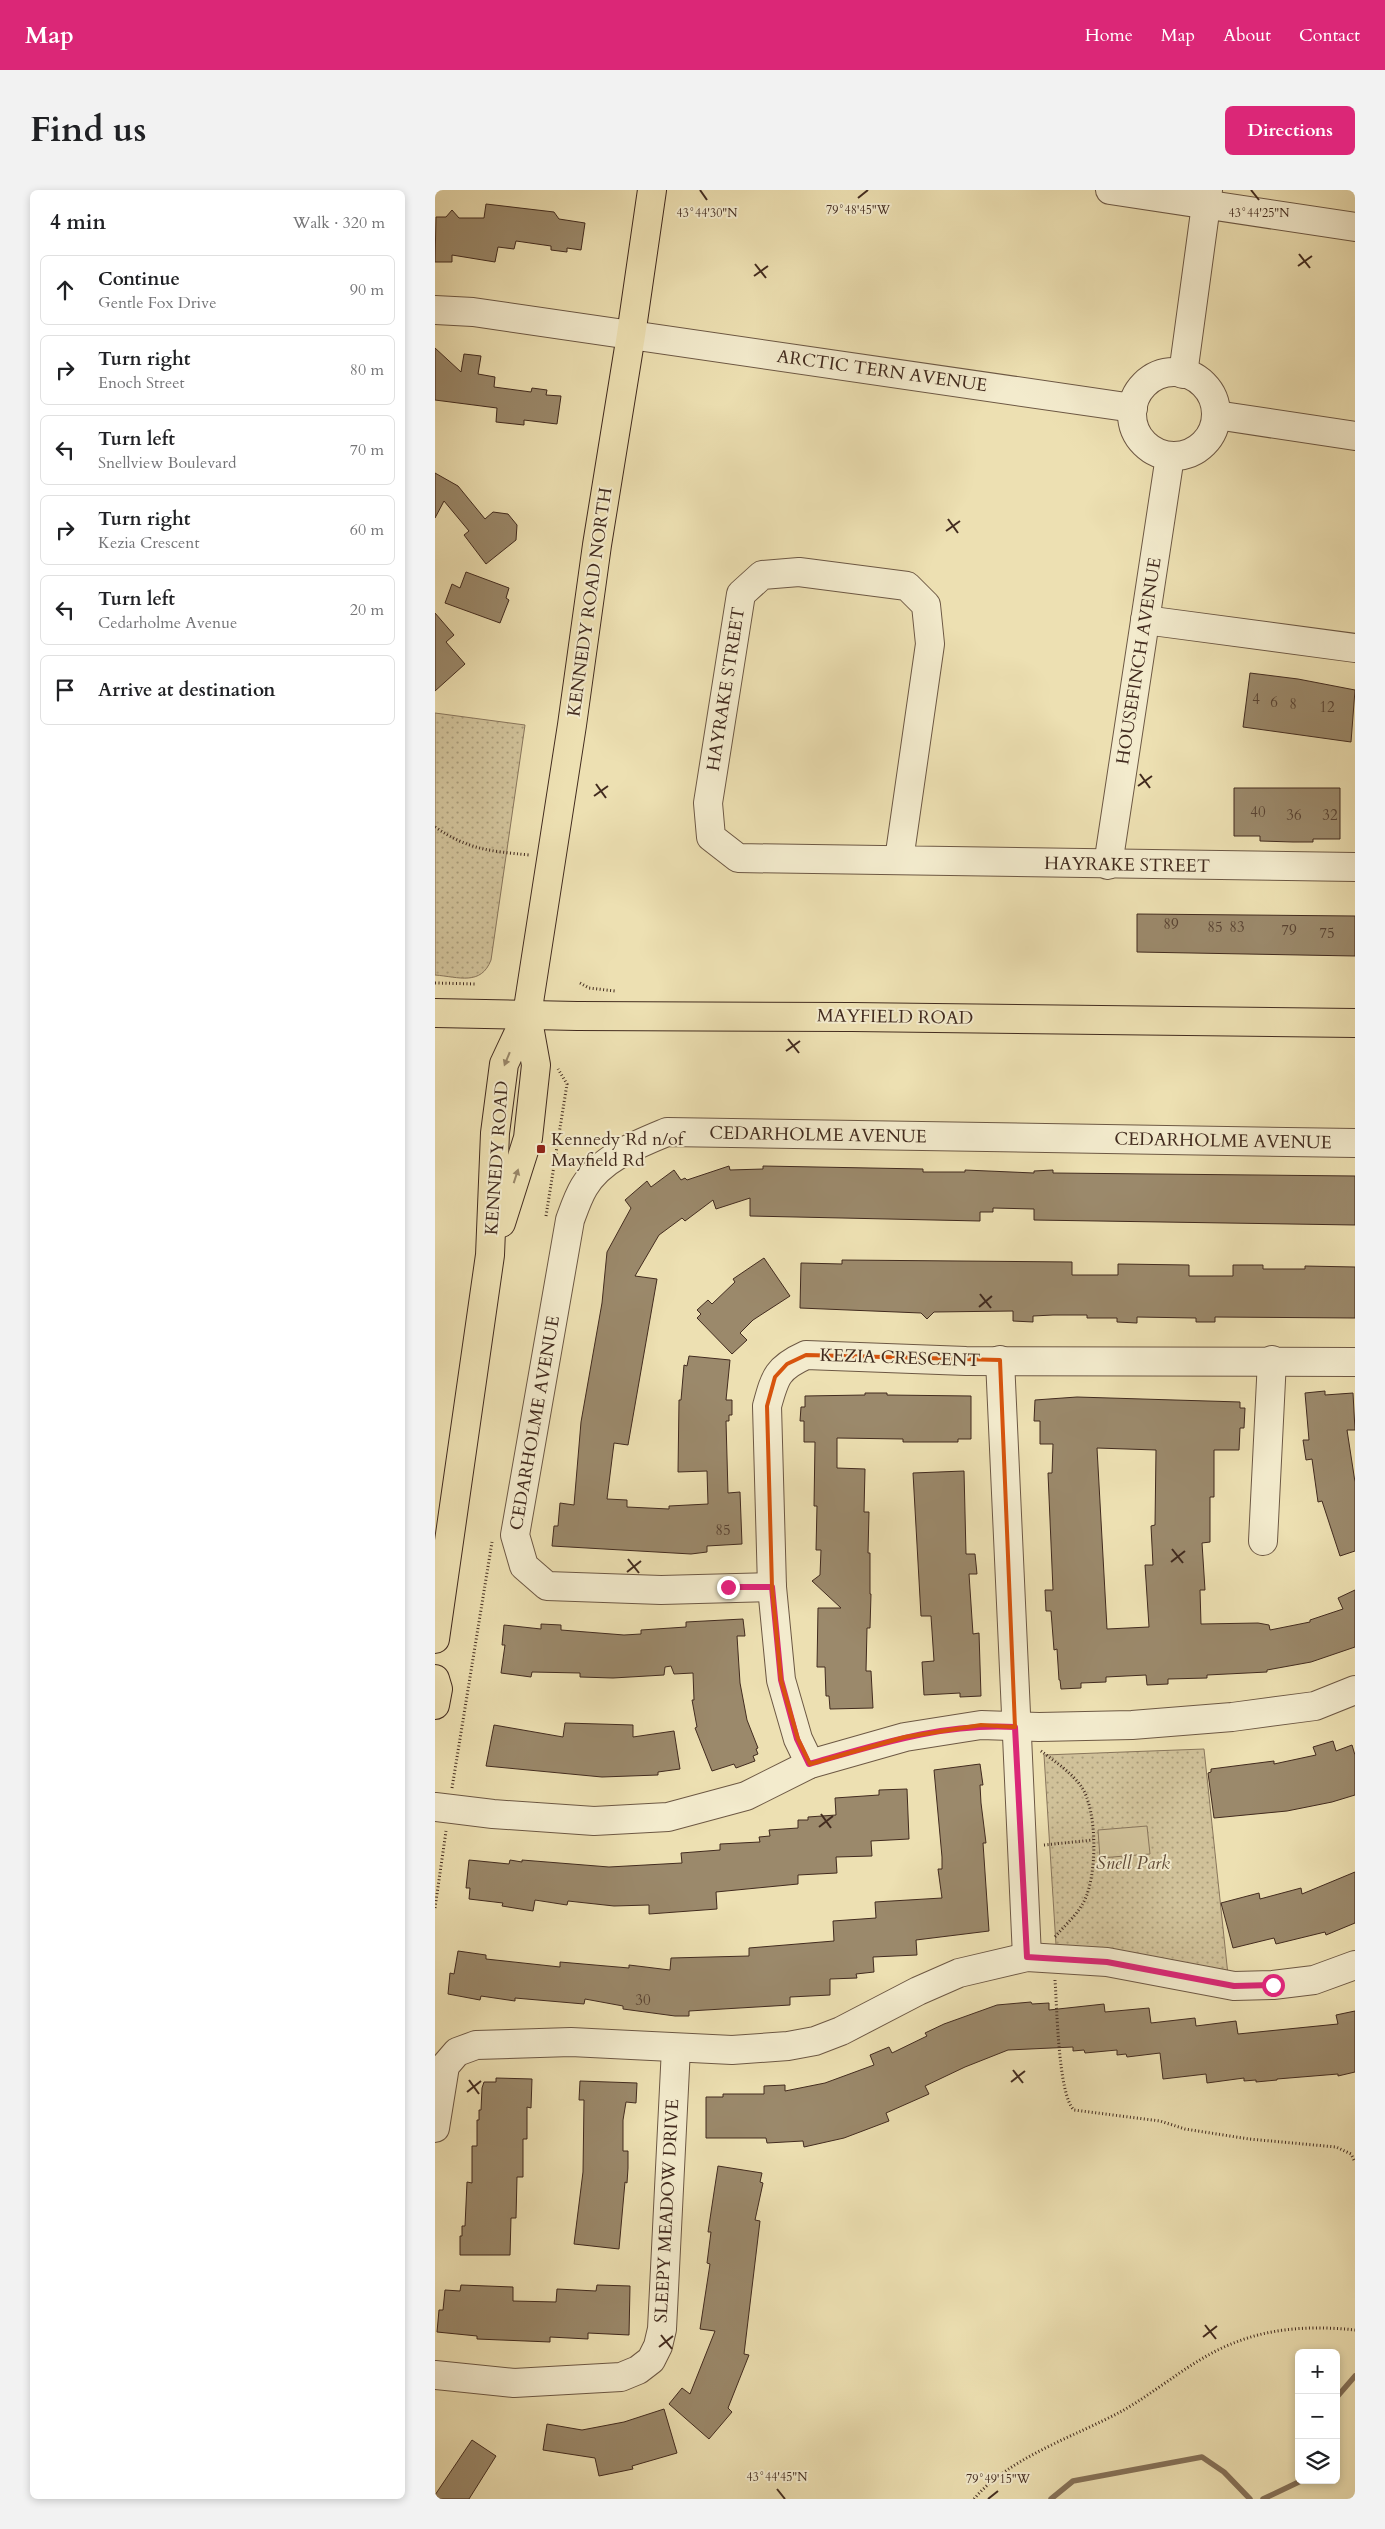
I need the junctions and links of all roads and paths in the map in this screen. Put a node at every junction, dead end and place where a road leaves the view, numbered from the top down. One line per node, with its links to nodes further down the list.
1 (652, 190): 6 (main road, KENNEDY ROAD NORTH)
2 (1110, 190): 3 (street)
3 (1207, 197): 4 (street); 7 (street)
4 (1355, 227)
5 (435, 310): 6 (street, ARCTIC TERN AVENUE)
6 (631, 335): 8 (street, ARCTIC TERN AVENUE); 15 (main road, KENNEDY ROAD NORTH)
7 (1183, 374): 8 (street); 9 (street)
8 (1133, 408): 11 (street)
9 (1216, 414): 10 (street); 11 (street)
10 (1355, 436)
11 (1170, 456): 12 (street, HOUSEFINCH AVENUE)
12 (1145, 620): 13 (street); 17 (street, HOUSEFINCH AVENUE)
13 (1355, 648)
14 (435, 827): 15 (path)
15 (552, 857): 22 (main road, KENNEDY ROAD NORTH)
16 (899, 860): 16 (street, HAYRAKE STREET); 17 (street, HAYRAKE STREET)
17 (1108, 865): 18 (street, HAYRAKE STREET)
18 (1355, 867)
19 (435, 983): 20 (path)
20 (476, 984)
21 (435, 1013): 22 (main road, MAYFIELD ROAD)
22 (527, 1015): 23 (main road, MAYFIELD ROAD); 30 (main road, KENNEDY ROAD)
23 (1355, 1022)
24 (1355, 1143): 29 (street, CEDARHOLME AVENUE)
25 (1000, 1360): 26 (street); 29 (street, KEZIA CRESCENT); 34 (street, KEZIA CRESCENT)
26 (1272, 1360): 27 (street); 28 (street)
27 (1355, 1362)
28 (1263, 1541)
29 (772, 1587): 36 (street, KEZIA CRESCENT)
30 (435, 1640)
31 (435, 1678): 33 (main road)
32 (1355, 1690): 34 (street)
33 (435, 1705)
34 (1015, 1727): 36 (street); 39 (street, KEZIA CRESCENT)
35 (1040, 1751): 38 (path)
36 (809, 1764): 37 (street)
37 (435, 1807)
38 (1093, 1840): 39 (path); 41 (path)
39 (1021, 1847): 40 (street, KEZIA CRESCENT)
40 (1027, 1957): 41 (street); 43 (street)
41 (1053, 1959): 42 (street); 45 (path)
42 (1355, 1965)
43 (675, 2048): 44 (street); 47 (street, SLEEPY MEADOW DRIVE)
44 (435, 2128)
45 (1355, 2162)
46 (1355, 2330): 48 (path)
47 (435, 2375)
48 (974, 2499)

